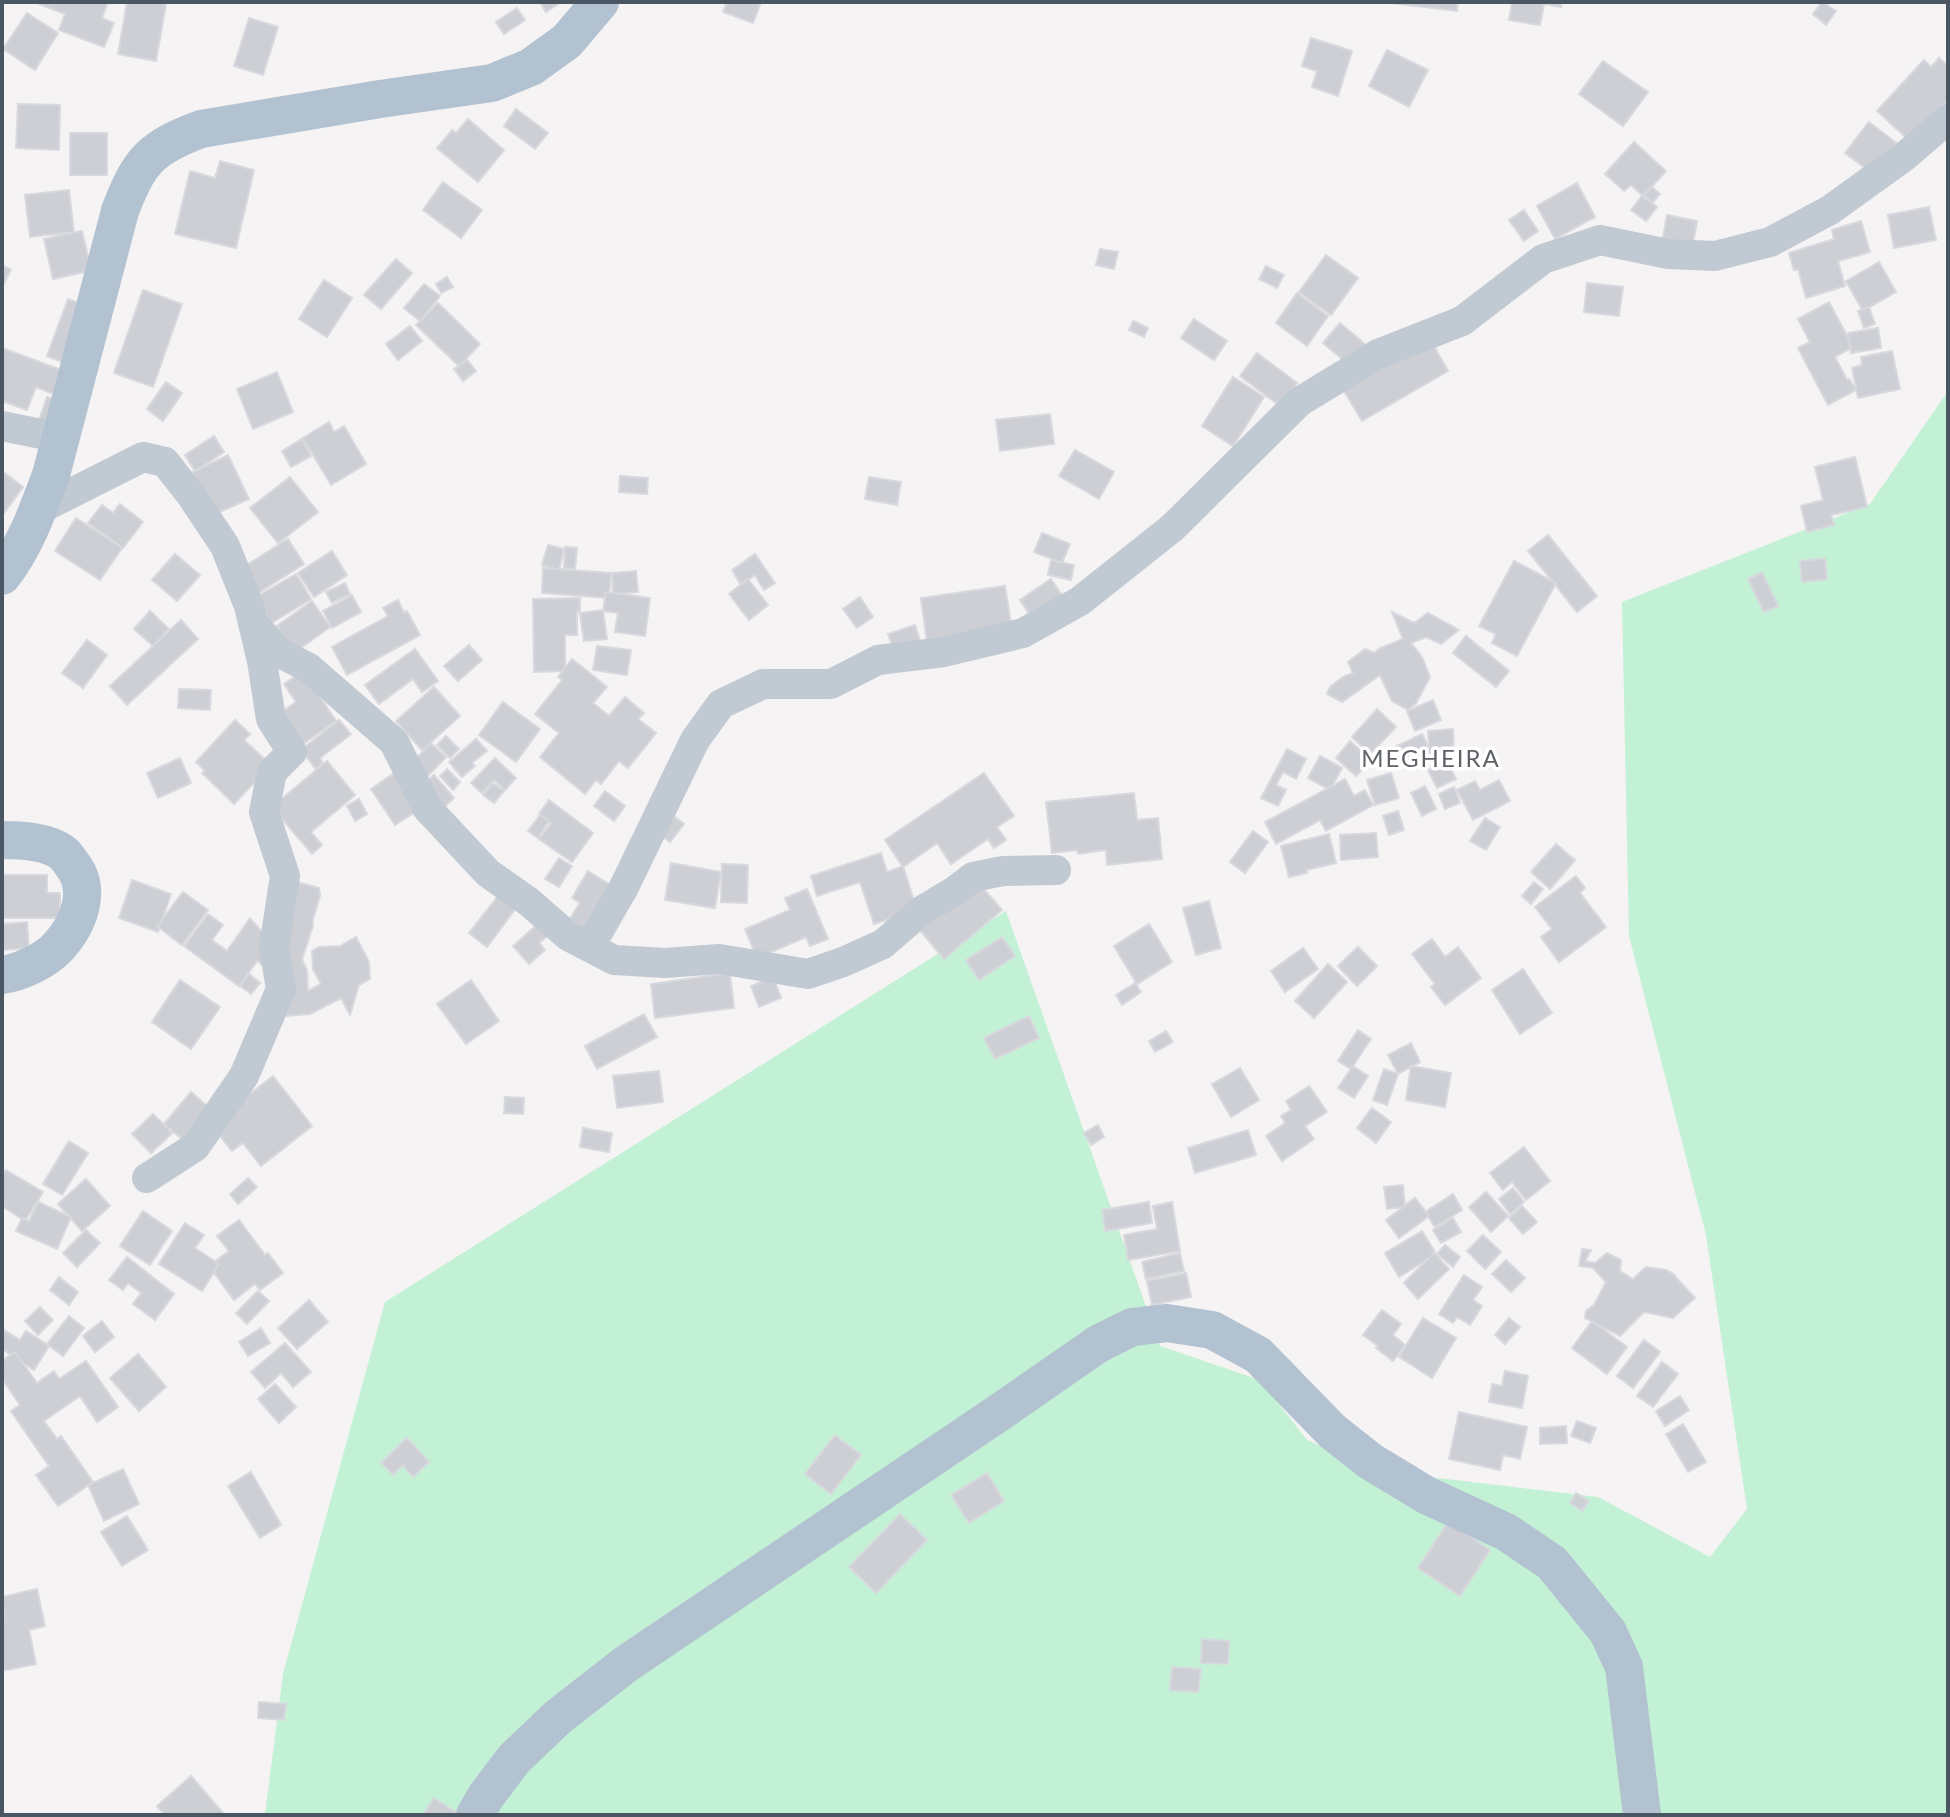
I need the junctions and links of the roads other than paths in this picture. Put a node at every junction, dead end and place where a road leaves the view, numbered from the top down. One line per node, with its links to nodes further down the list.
1 (600, 2): 4 (main road)
2 (1948, 119): 10 (street)
3 (2, 426): 4 (street)
4 (61, 438): 5 (main road)
5 (38, 510): 6 (main road); 7 (street)
6 (2, 576)
7 (253, 623): 10 (street); 12 (street)
8 (2, 840): 11 (main road)
9 (1056, 870): 10 (street)
10 (590, 946)
11 (2, 975)
12 (147, 1178)
13 (475, 1815): 14 (main road)
14 (1642, 1815)

